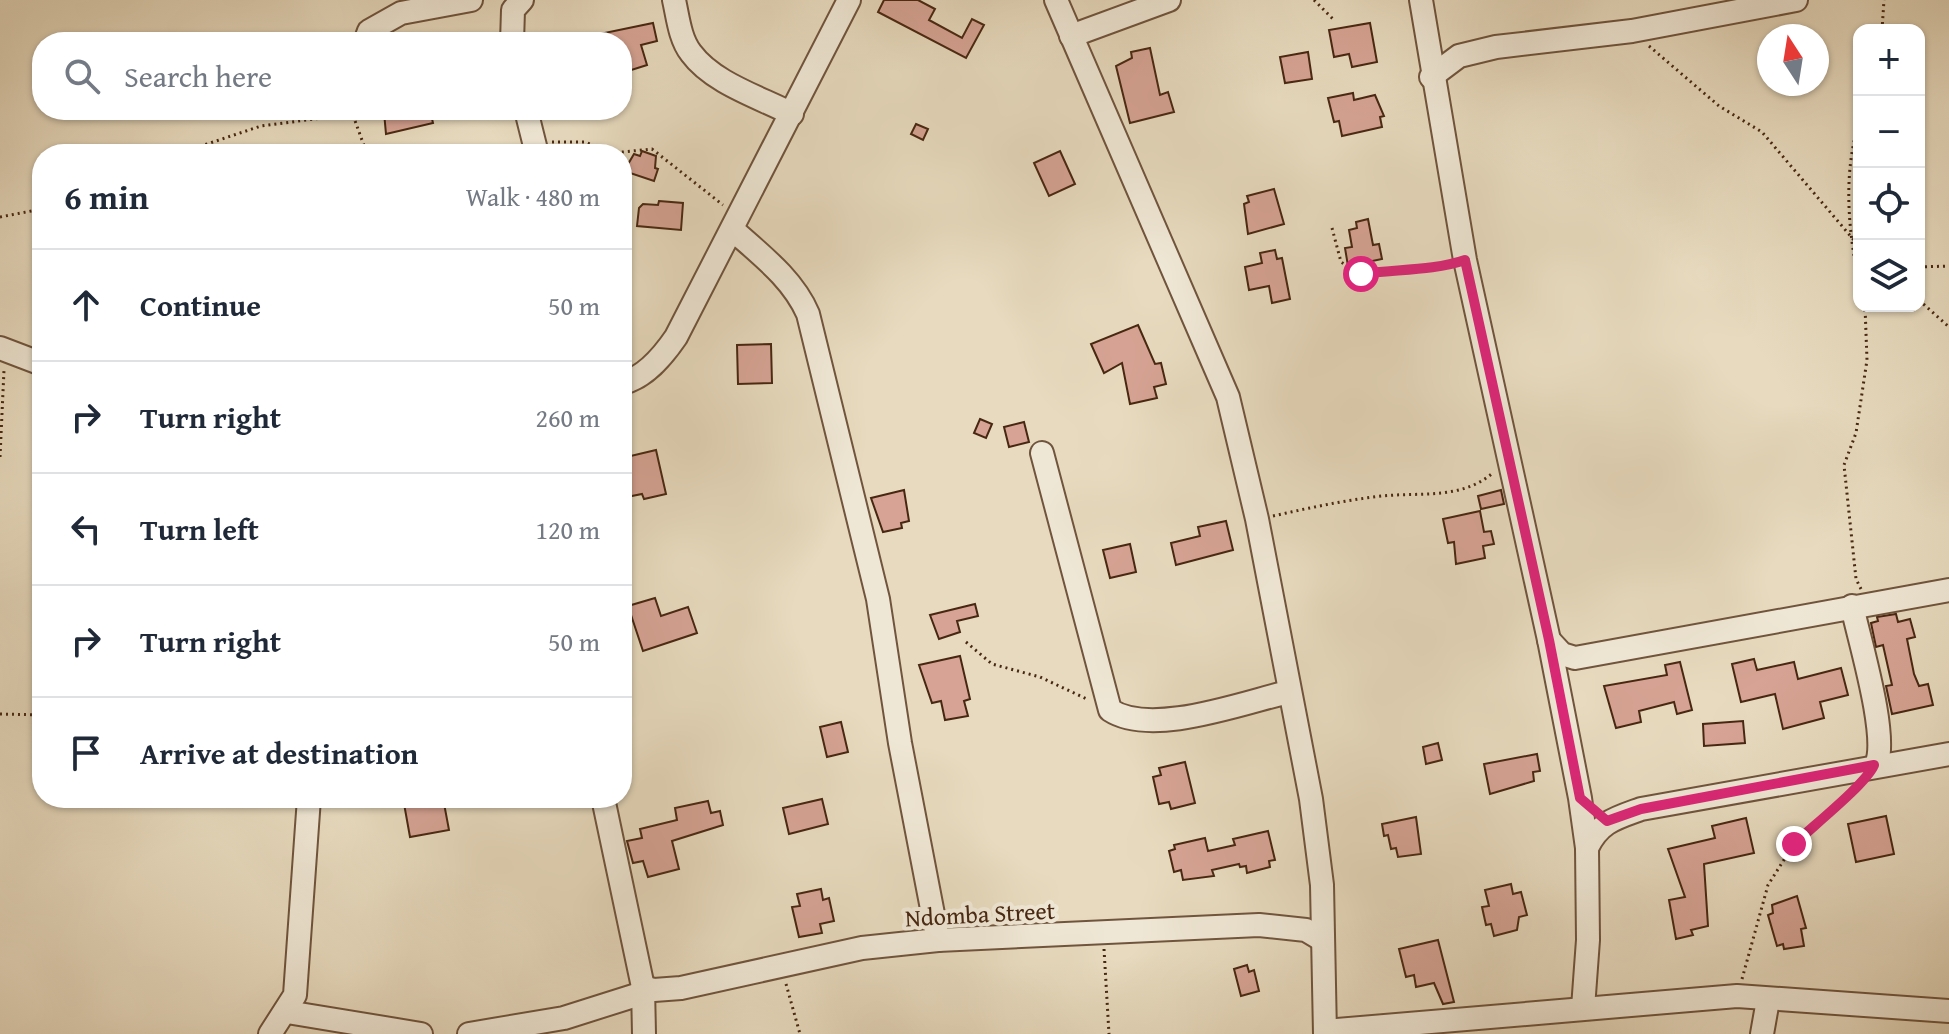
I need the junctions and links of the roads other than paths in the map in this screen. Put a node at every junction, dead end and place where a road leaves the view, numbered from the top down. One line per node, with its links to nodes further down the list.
1 (471, 0): 9 (street)
2 (522, 0): 10 (street)
3 (674, 0): 13 (street)
4 (849, 0): 13 (street)
5 (1056, 0): 11 (street)
6 (1169, 0): 11 (street)
7 (1421, 0): 12 (street)
8 (1796, 0): 12 (street)
9 (369, 32)
10 (512, 32)
11 (1071, 36): 26 (street)
12 (1431, 77): 23 (street)
13 (792, 114): 16 (street)
14 (528, 120): 15 (street)
15 (534, 144)
16 (737, 223): 19 (street); 35 (street)
17 (2, 348): 18 (street)
18 (32, 360)
19 (632, 380)
20 (1042, 453): 26 (street)
21 (1949, 590): 22 (street)
22 (1860, 604): 24 (street); 28 (street)
23 (1549, 640): 24 (street); 25 (street)
24 (1575, 658): 25 (street)
25 (1557, 678): 29 (street)
26 (1288, 692): 34 (street)
27 (1949, 754): 28 (street)
28 (1876, 765): 32 (street)
29 (1580, 798): 32 (street); 33 (street)
30 (308, 808): 40 (street)
31 (605, 808): 36 (street)
32 (1607, 821): 33 (street)
33 (1587, 848): 38 (street)
34 (1321, 939): 35 (street, Ndomba Street); 41 (street)
35 (938, 940): 36 (street, Ndomba Street)
36 (643, 990): 44 (street, Ndomba Street); 45 (street)
37 (1768, 1000): 38 (street); 39 (street); 46 (street)
38 (1583, 1008): 41 (street)
39 (1949, 1011)
40 (287, 1012): 42 (street); 43 (street)
41 (1325, 1032)
42 (270, 1034)
43 (421, 1034)
44 (469, 1034)
45 (644, 1034)
46 (1762, 1034)

